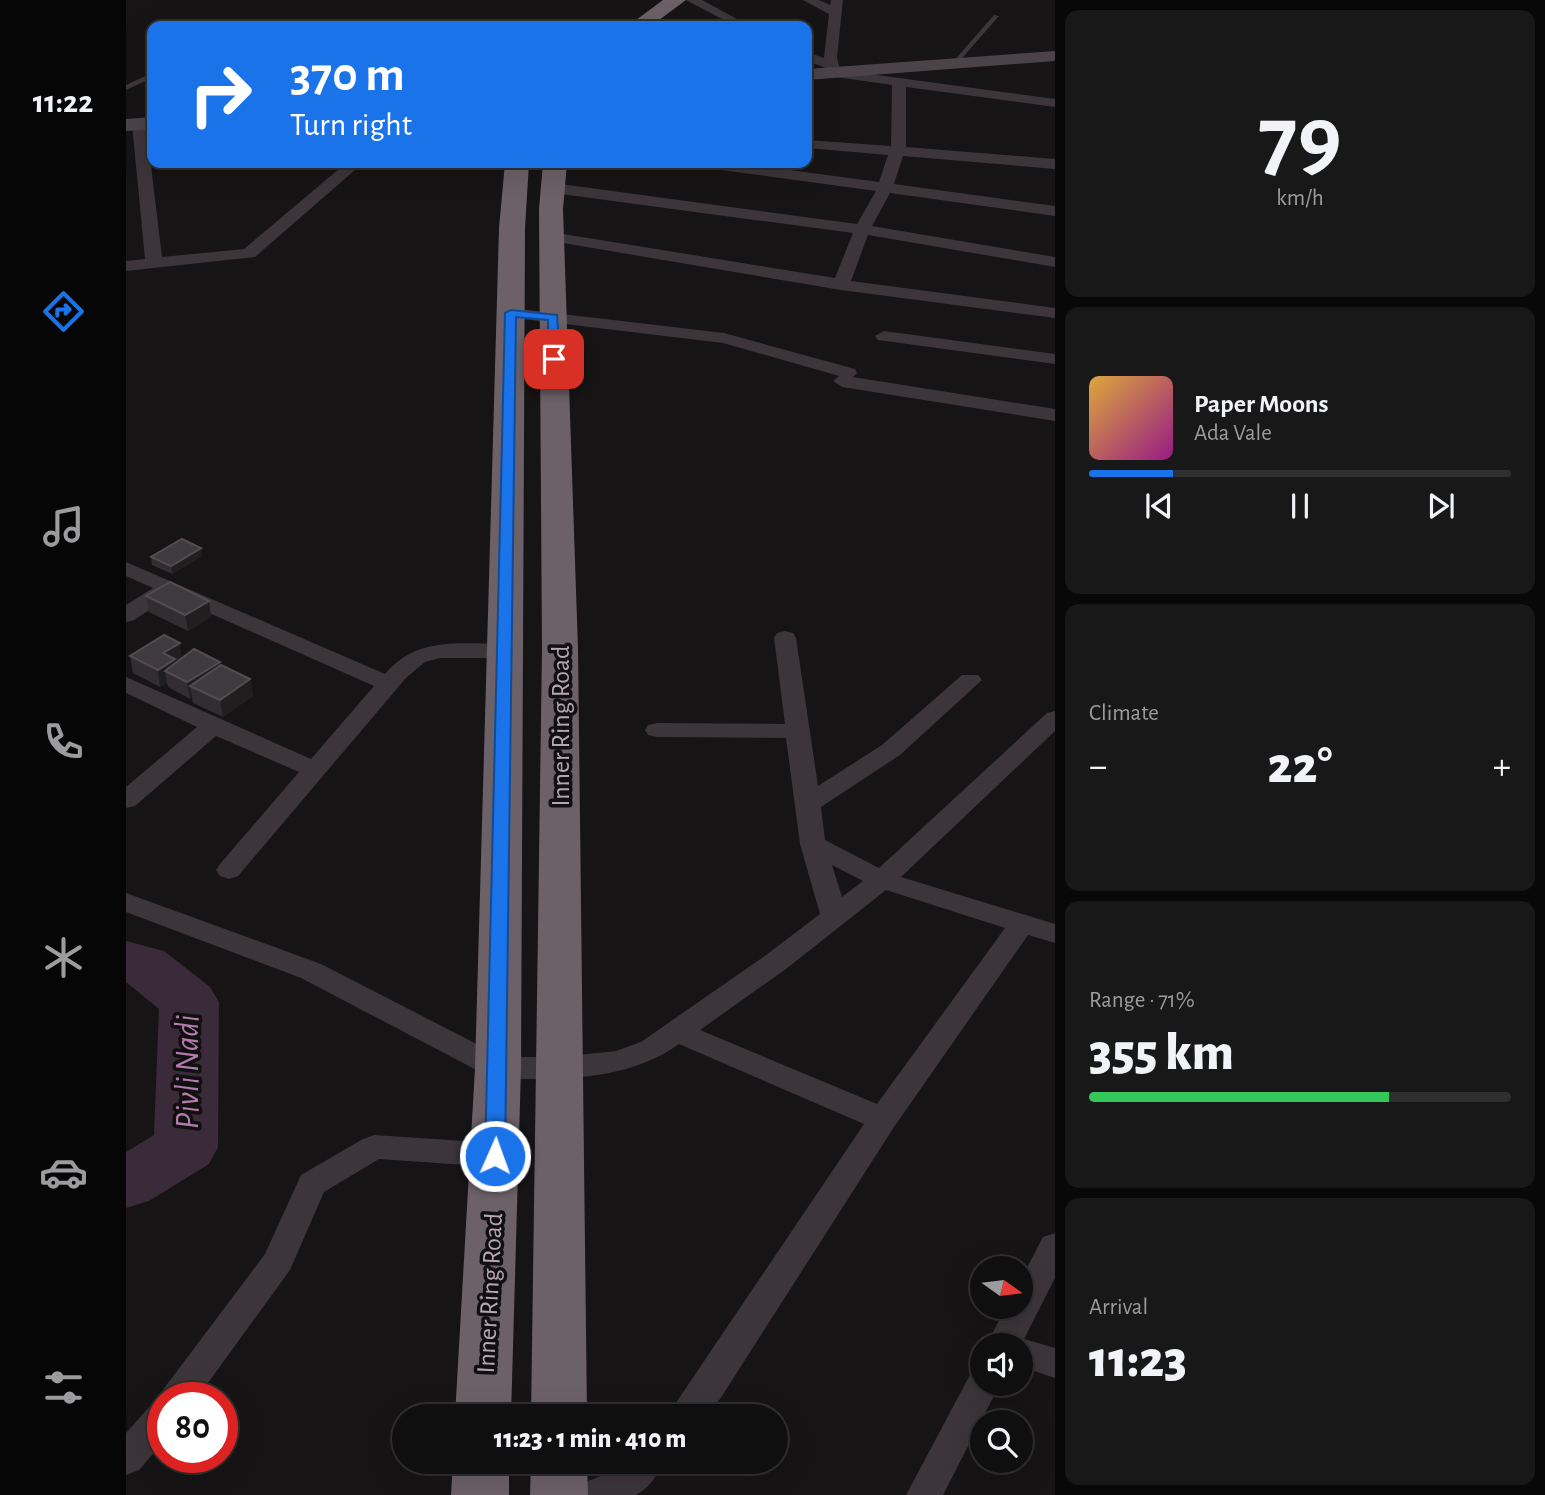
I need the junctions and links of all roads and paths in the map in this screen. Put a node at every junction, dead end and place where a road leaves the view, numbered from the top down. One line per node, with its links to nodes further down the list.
1 (647, 0): 7 (highway)
2 (676, 0): 8 (highway)
3 (692, 0): 9 (street)
4 (809, 0): 5 (street)
5 (836, 7): 13 (street)
6 (996, 16): 12 (lane)
7 (617, 21)
8 (645, 21)
9 (734, 21)
10 (1055, 56): 12 (street)
11 (812, 58): 13 (street)
12 (954, 64): 13 (street)
13 (833, 69): 14 (street); 16 (street)
14 (812, 74)
15 (147, 78): 17 (lane)
16 (899, 83): 18 (street); 21 (street)
17 (126, 88)
18 (1055, 103)
19 (139, 124): 32 (street)
20 (812, 144): 21 (street)
21 (896, 152): 22 (street); 27 (street)
22 (1055, 164)
23 (349, 168): 32 (street)
24 (516, 168): 35 (highway, Inner Ring Road)
25 (741, 168): 27 (street)
26 (554, 175): 29 (street); 30 (highway, Inner Ring Road)
27 (885, 189): 28 (street); 29 (street)
28 (1055, 211)
29 (862, 229): 31 (street); 34 (street)
30 (551, 237): 34 (street); 37 (highway, Inner Ring Road)
31 (1055, 262)
32 (154, 263): 33 (street)
33 (126, 266)
34 (841, 285): 36 (street)
35 (511, 313): 37 (street); 45 (highway, Inner Ring Road)
36 (1055, 313)
37 (553, 317): 40 (street); 65 (highway, Inner Ring Road)
38 (884, 336): 39 (street)
39 (1055, 359)
40 (1055, 415)
41 (126, 568): 42 (street)
42 (169, 587): 43 (street); 48 (street)
43 (126, 615)
44 (785, 638): 52 (street)
45 (505, 651): 48 (street); 64 (highway, Inner Ring Road)
46 (970, 680): 55 (street)
47 (126, 684): 50 (street)
48 (389, 684): 53 (street)
49 (1055, 718): 58 (street)
50 (213, 726): 53 (street); 54 (street)
51 (657, 730): 52 (street)
52 (797, 731): 55 (street)
53 (315, 770): 57 (street)
54 (126, 800)
55 (808, 804): 56 (street)
56 (813, 844): 58 (street); 60 (street)
57 (229, 870)
58 (882, 880): 60 (street); 61 (street)
59 (126, 902): 64 (street)
60 (834, 917): 63 (street)
61 (1022, 924): 62 (street); 66 (street)
62 (1055, 934)
63 (675, 1031): 65 (street); 66 (street)
64 (498, 1068): 65 (street); 67 (highway, Inner Ring Road)
65 (559, 1068): 75 (highway, Inner Ring Road)
66 (883, 1119): 76 (street)
67 (495, 1156): 72 (street); 74 (highway, Inner Ring Road)
68 (1055, 1246): 69 (street)
69 (1010, 1333)
70 (1033, 1356): 71 (street)
71 (1055, 1363)
72 (189, 1382)
73 (977, 1396): 85 (street)
74 (484, 1404)
75 (559, 1404)
76 (695, 1404)
77 (147, 1435): 78 (street)
78 (126, 1459)
79 (481, 1474): 82 (highway)
80 (559, 1474): 83 (highway)
81 (635, 1474): 84 (street)
82 (480, 1495)
83 (559, 1495)
84 (596, 1495)
85 (924, 1495)

